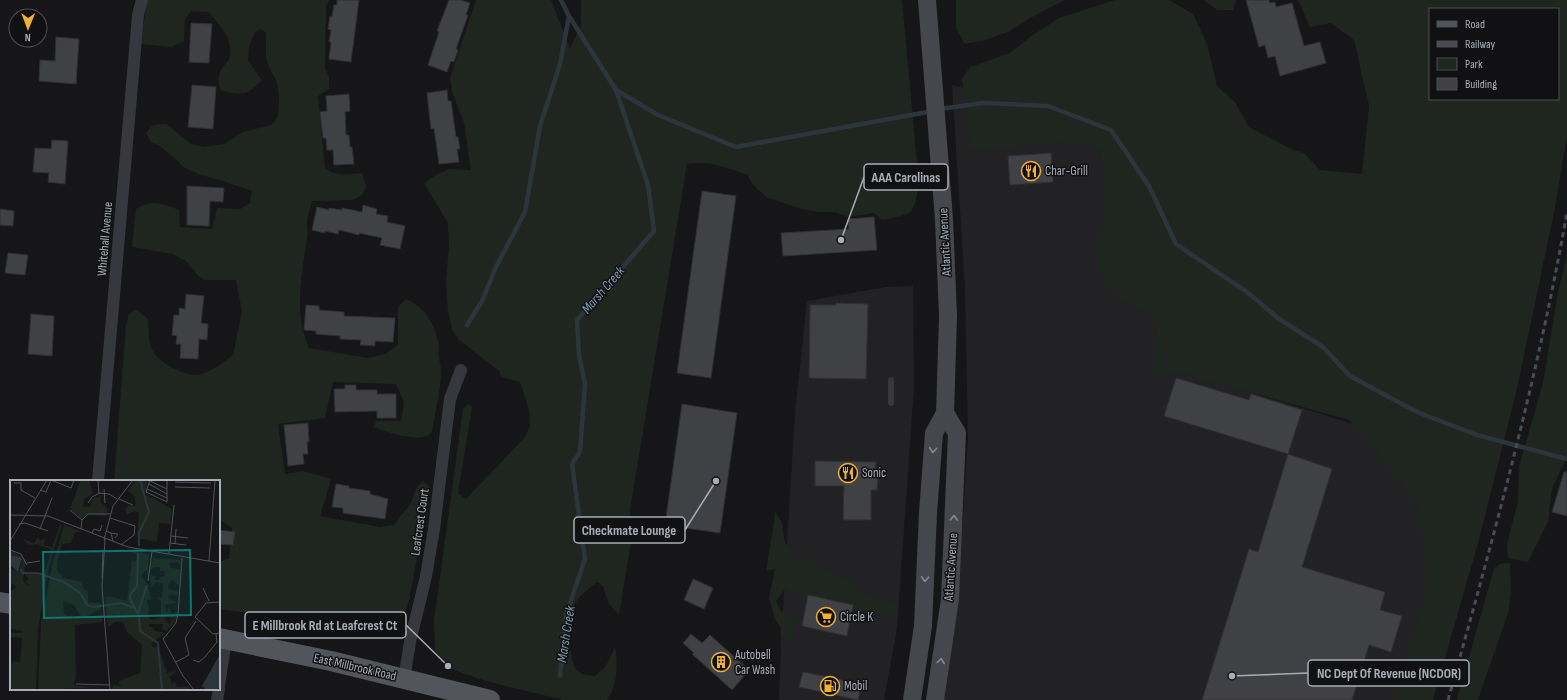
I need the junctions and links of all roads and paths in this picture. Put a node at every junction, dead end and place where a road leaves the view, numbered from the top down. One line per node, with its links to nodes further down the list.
1 (142, 0): 7 (street, Whitehall Avenue)
2 (927, 0): 6 (main road, Atlantic Avenue)
3 (461, 370): 12 (street, Leafcrest Court)
4 (891, 380): 5 (lane)
5 (891, 403)
6 (945, 414): 16 (main road, Atlantic Avenue, one-way to 16); 17 (main road, Atlantic Avenue, one-way to 6)
7 (98, 480)
8 (0, 602): 9 (main road)
9 (10, 604)
10 (223, 639): 11 (street); 12 (main road, East Millbrook Road)
11 (220, 674)
12 (404, 679): 15 (main road, East Millbrook Road)
13 (219, 690): 14 (street)
14 (217, 700)
15 (490, 700)
16 (912, 700)
17 (935, 700)

